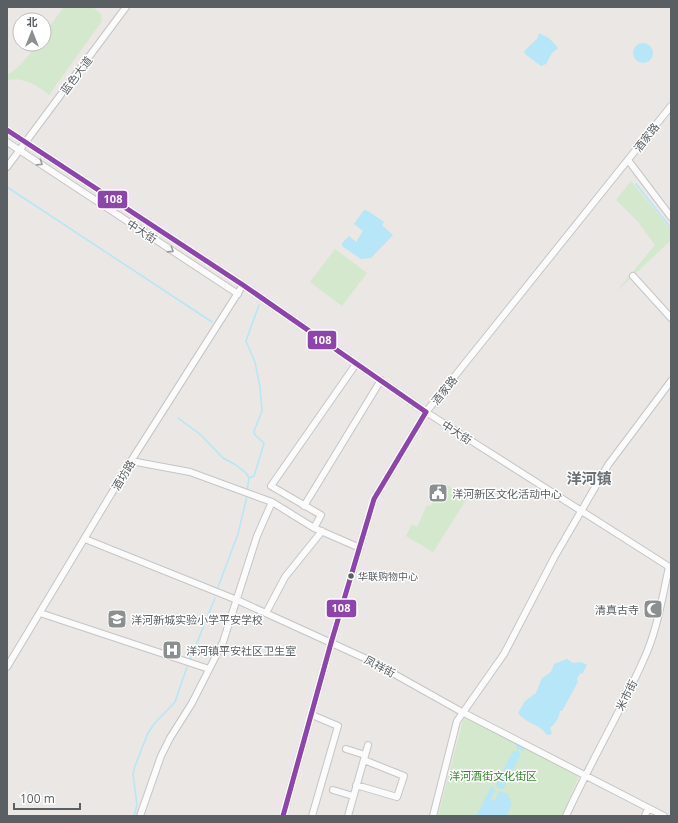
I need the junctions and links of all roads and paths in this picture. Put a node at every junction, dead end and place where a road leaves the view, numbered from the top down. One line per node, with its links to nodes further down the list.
1 (126, 7): 5 (street, 蓝色大道)
2 (671, 106): 7 (street, 酒家路)
3 (7, 130): 5 (street, 中大街)
4 (7, 142): 6 (street, 中大街)
5 (25, 142): 6 (street, 蓝色大道); 11 (street, 中大街)
6 (19, 150): 8 (street, 蓝色大道); 12 (street, 中大街, one-way to 12)
7 (628, 160): 9 (street); 17 (street, 酒家路)
8 (7, 167)
9 (671, 216)
10 (633, 276): 13 (street)
11 (243, 285): 12 (street, 酒坊路); 14 (street, 中大街)
12 (238, 294): 18 (street, 酒坊路)
13 (671, 318)
14 (356, 364): 15 (street, 中大街); 20 (street)
15 (380, 380): 17 (street, 中大街); 20 (street)
16 (671, 381): 21 (street)
17 (426, 412): 21 (street, 中大街); 25 (street, 酒家路)
18 (131, 461): 19 (street); 24 (street, 酒坊路)
19 (272, 502): 22 (street); 27 (street)
20 (304, 506): 22 (street)
21 (581, 511): 26 (street, 中大街); 33 (street)
22 (314, 528): 23 (street)
23 (322, 531): 25 (street); 29 (street)
24 (85, 539): 27 (street, 凤祥街); 28 (street, 酒坊路)
25 (360, 548): 30 (street, 酒家路)
26 (670, 567): 38 (street, 米市街)
27 (236, 600): 29 (street, 凤祥街); 32 (street)
28 (40, 613): 31 (street, 酒坊路); 32 (street)
29 (266, 613): 30 (street, 凤祥街)
30 (331, 643): 33 (street, 凤祥街); 34 (street, 酒家路)
31 (7, 666)
32 (209, 669): 43 (street)
33 (462, 712): 38 (street, 凤祥街); 47 (street)
34 (312, 715): 44 (street, 酒家路); 45 (street)
35 (368, 744): 37 (street)
36 (346, 749): 37 (street)
37 (364, 757): 39 (street); 39 (street)
38 (584, 776): 42 (street, 凤祥街); 48 (street, 米市街)
39 (356, 785): 41 (street)
40 (333, 790): 41 (street)
41 (353, 796): 46 (street)
42 (648, 808): 49 (street); 50 (street, 凤祥街)
43 (140, 816)
44 (283, 816)
45 (312, 816)
46 (349, 816)
47 (433, 816)
48 (566, 816)
49 (645, 816)
50 (664, 816)

